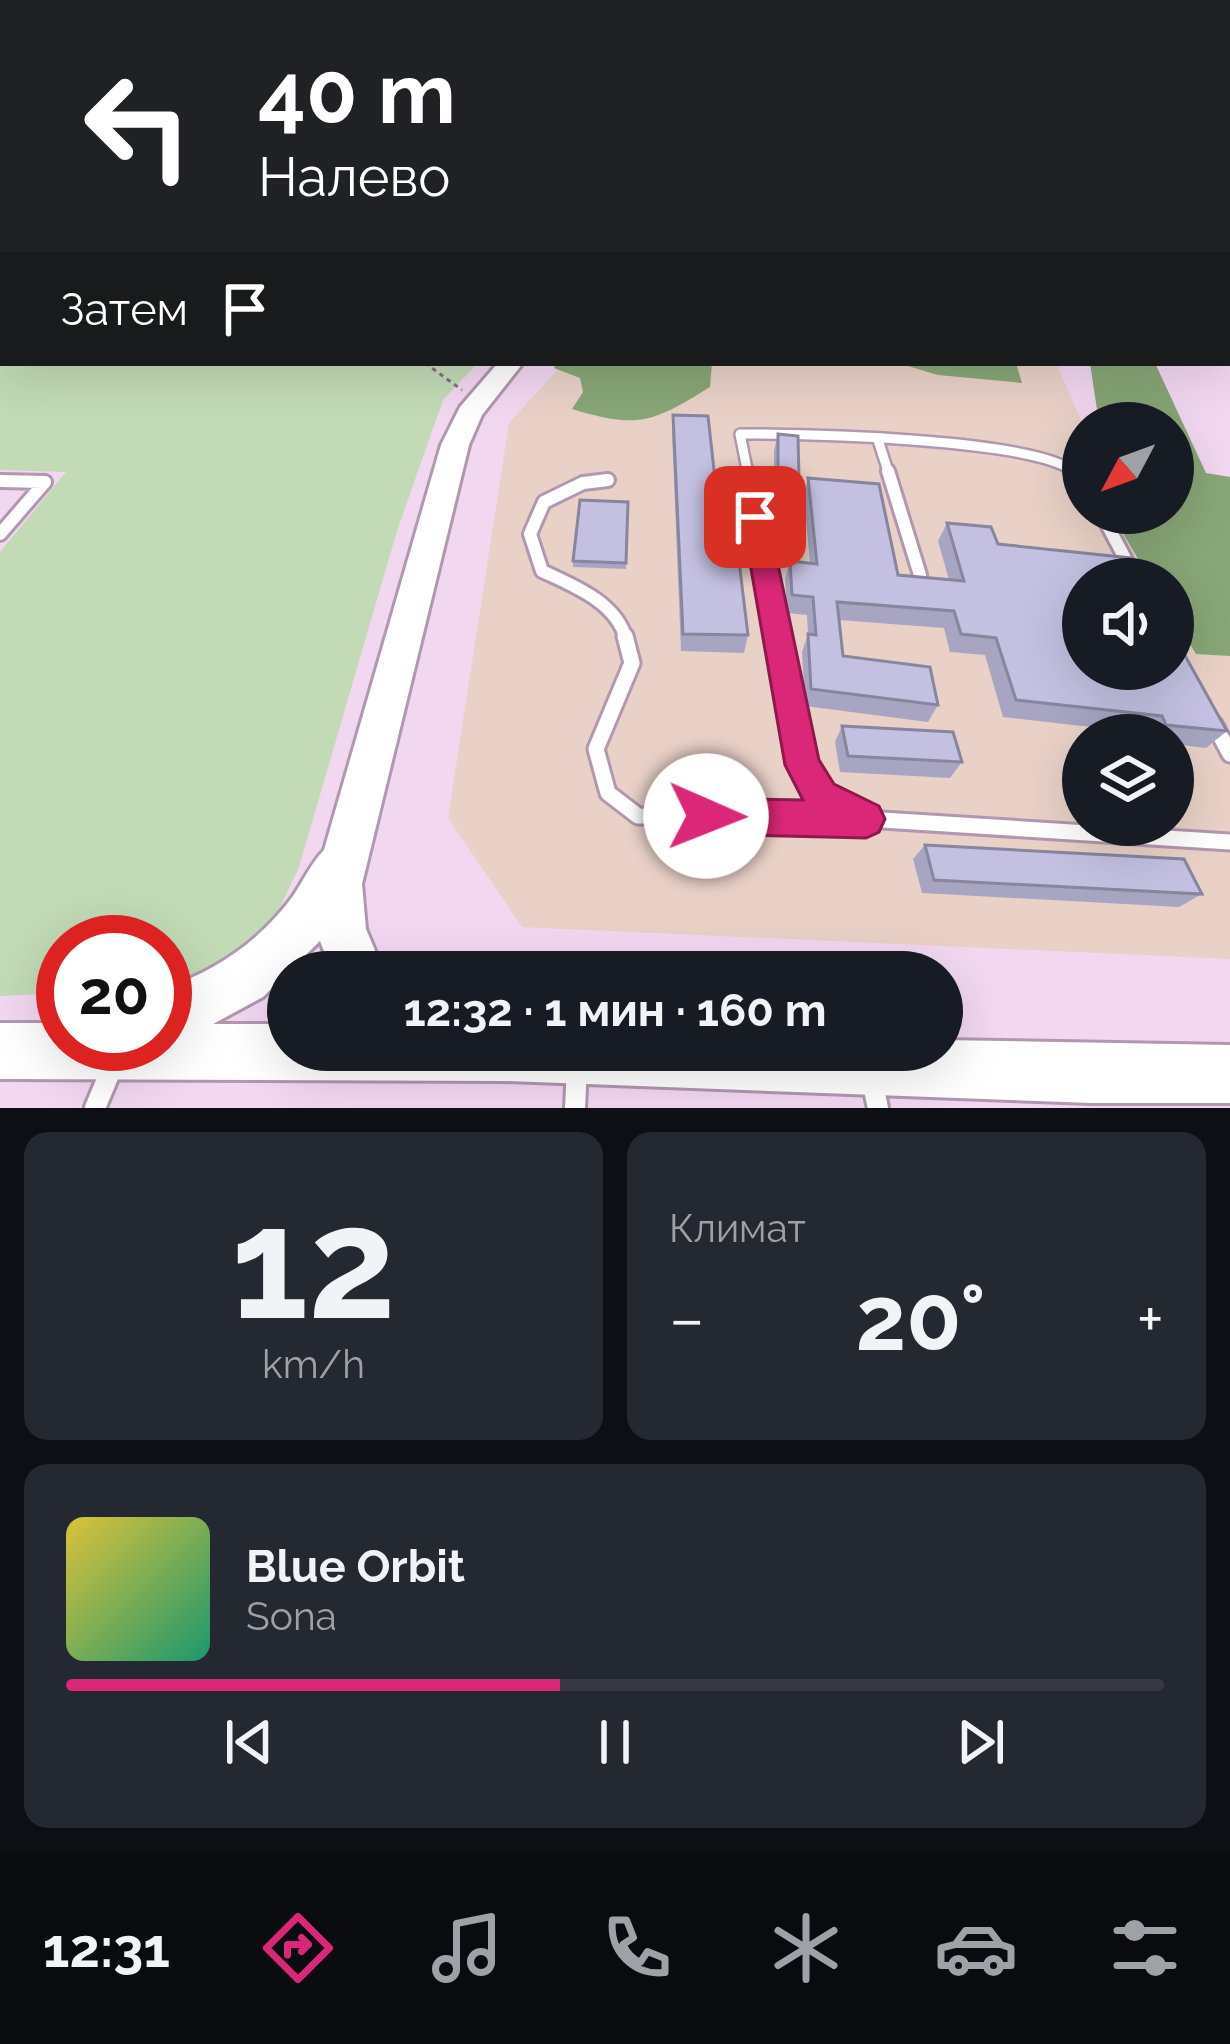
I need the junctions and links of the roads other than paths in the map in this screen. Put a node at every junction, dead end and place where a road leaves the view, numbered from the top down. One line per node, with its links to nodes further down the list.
1 (509, 366): 11 (main road)
2 (878, 440): 3 (lane); 7 (lane); 10 (lane)
3 (1062, 462)
4 (608, 480): 10 (lane)
5 (0, 481): 6 (lane)
6 (0, 534)
7 (920, 574)
8 (1202, 701): 9 (lane)
9 (1230, 754)
10 (866, 819): 12 (lane)
11 (350, 839): 13 (main road); 14 (main road)
12 (1230, 842)
13 (350, 951)
14 (192, 1005)
15 (192, 1052): 16 (main road)
16 (267, 1052)
17 (110, 1071): 23 (lane)
18 (549, 1071): 20 (main road)
19 (1230, 1074): 22 (main road)
20 (577, 1082): 21 (main road)
21 (873, 1087): 22 (main road)
22 (1095, 1091)
23 (95, 1108)

